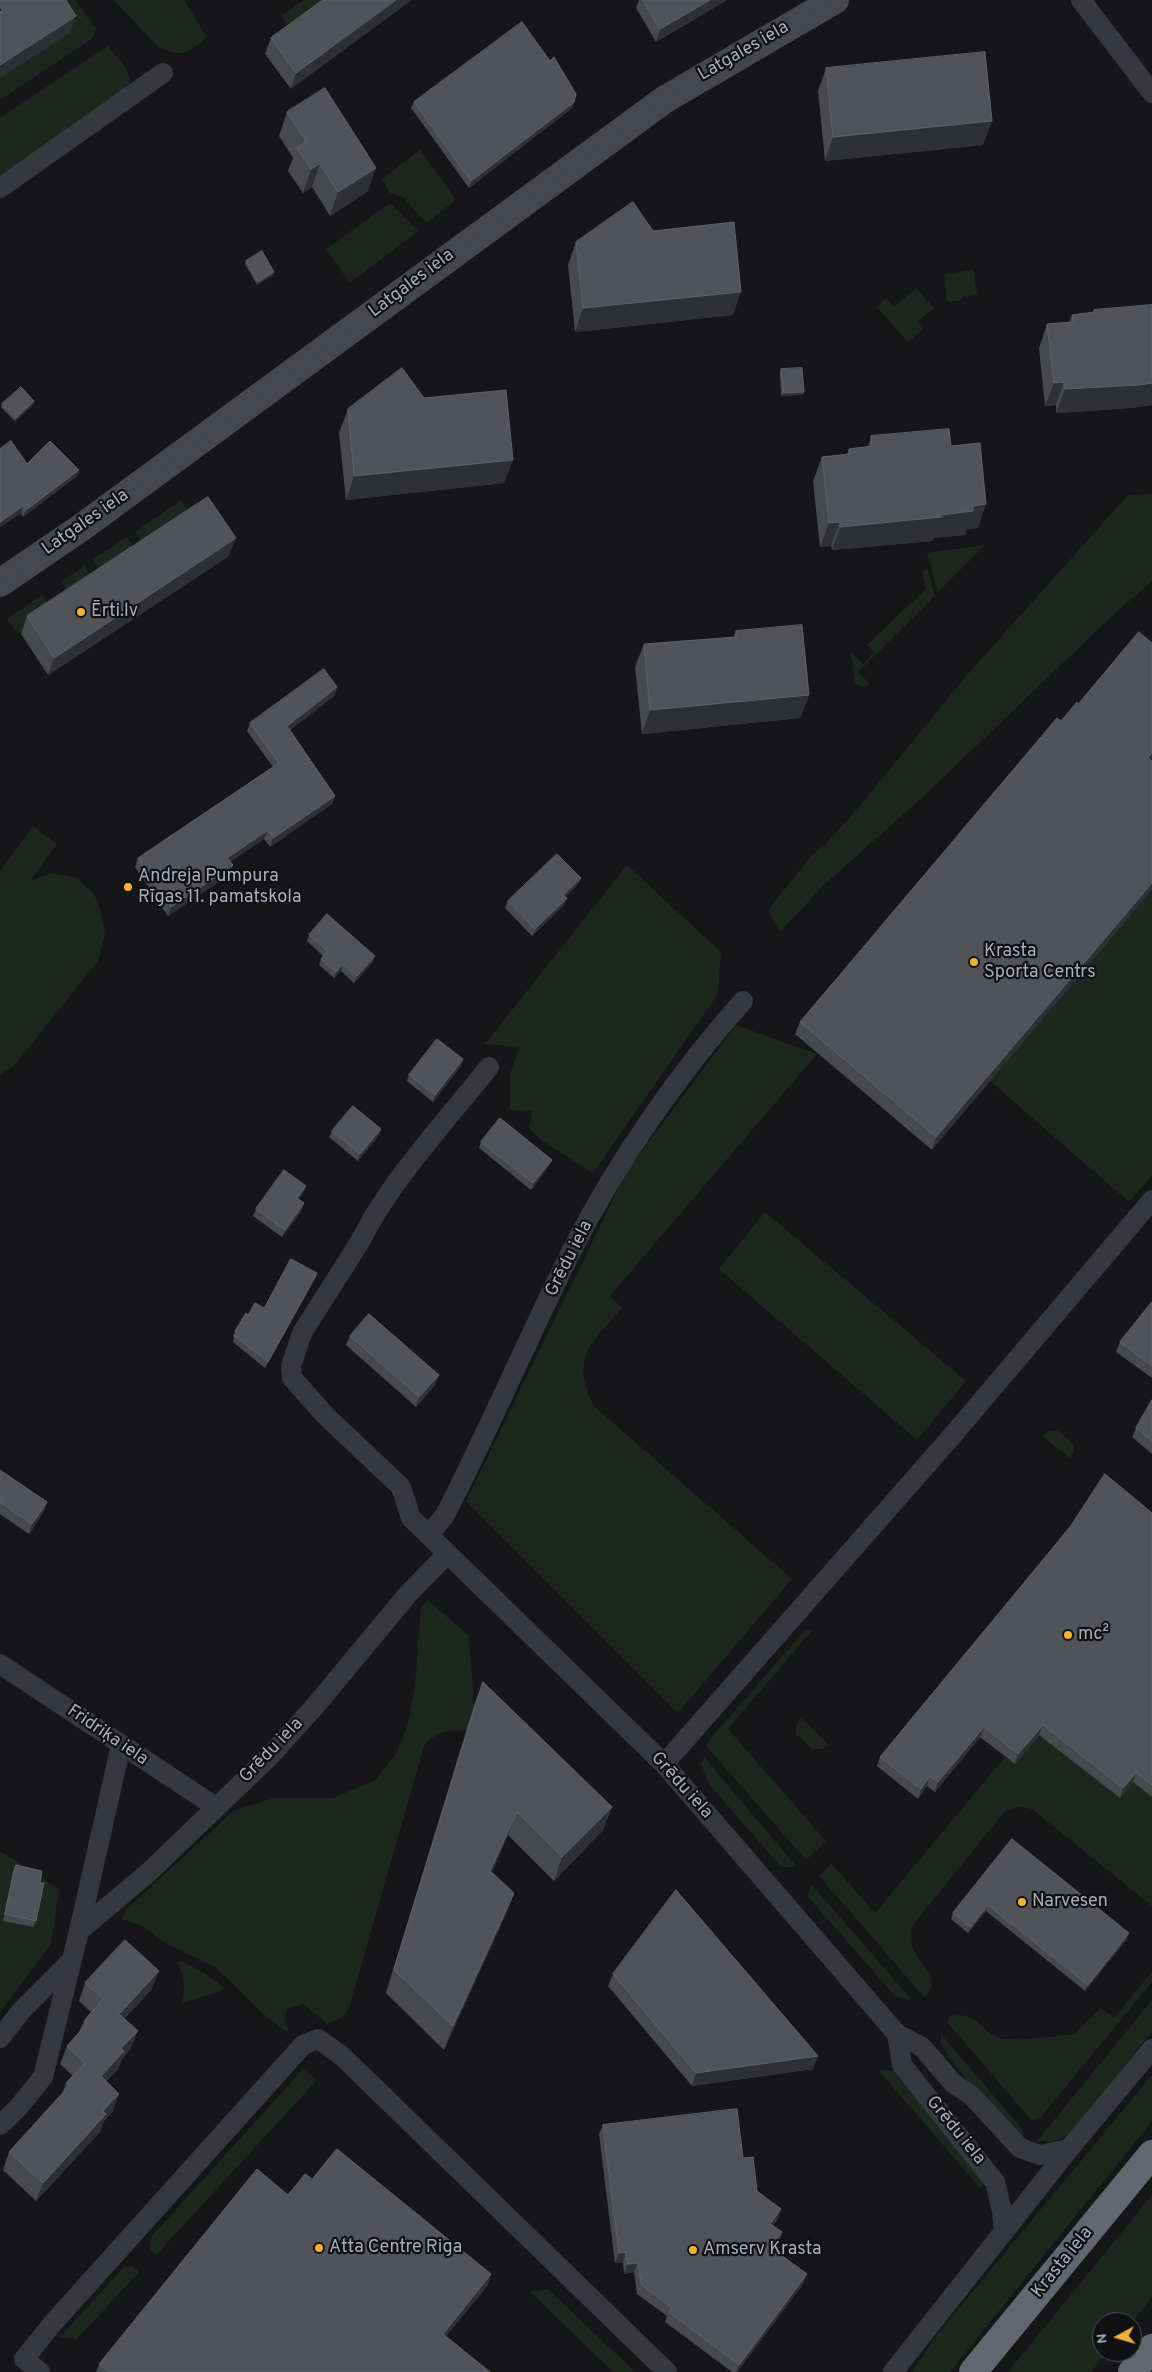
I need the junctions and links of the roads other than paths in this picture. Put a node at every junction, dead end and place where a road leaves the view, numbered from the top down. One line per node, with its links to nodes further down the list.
1 (835, 0): 6 (street, Latgales iela)
2 (1081, 0): 4 (street)
3 (162, 73): 5 (street)
4 (1152, 93)
5 (0, 188)
6 (0, 583)
7 (743, 1001): 10 (street, Grēdu iela)
8 (489, 1068): 10 (street, Grēdu iela)
9 (1152, 1200): 14 (street)
10 (429, 1536): 11 (street, Grēdu iela)
11 (447, 1554): 14 (street, Grēdu iela); 15 (street, Grēdu iela)
12 (0, 1664): 13 (street, Fridriķa iela)
13 (121, 1746): 15 (street, Fridriķa iela); 16 (street)
14 (664, 1764): 18 (street, Grēdu iela)
15 (216, 1807): 16 (street, Grēdu iela)
16 (79, 1931): 17 (street)
17 (72, 1960): 19 (street); 21 (street)
18 (897, 2034): 22 (street, Grēdu iela); 24 (street, Grēdu iela)
19 (0, 2038)
20 (1152, 2048): 22 (street)
21 (0, 2125)
22 (1069, 2149): 24 (street)
23 (1152, 2154): 29 (highway, Krasta iela)
24 (1004, 2232): 26 (street)
25 (1152, 2348): 30 (highway)
26 (896, 2370)
27 (40, 2372): 28 (street)
28 (666, 2372)
29 (973, 2372)
30 (1132, 2372)

